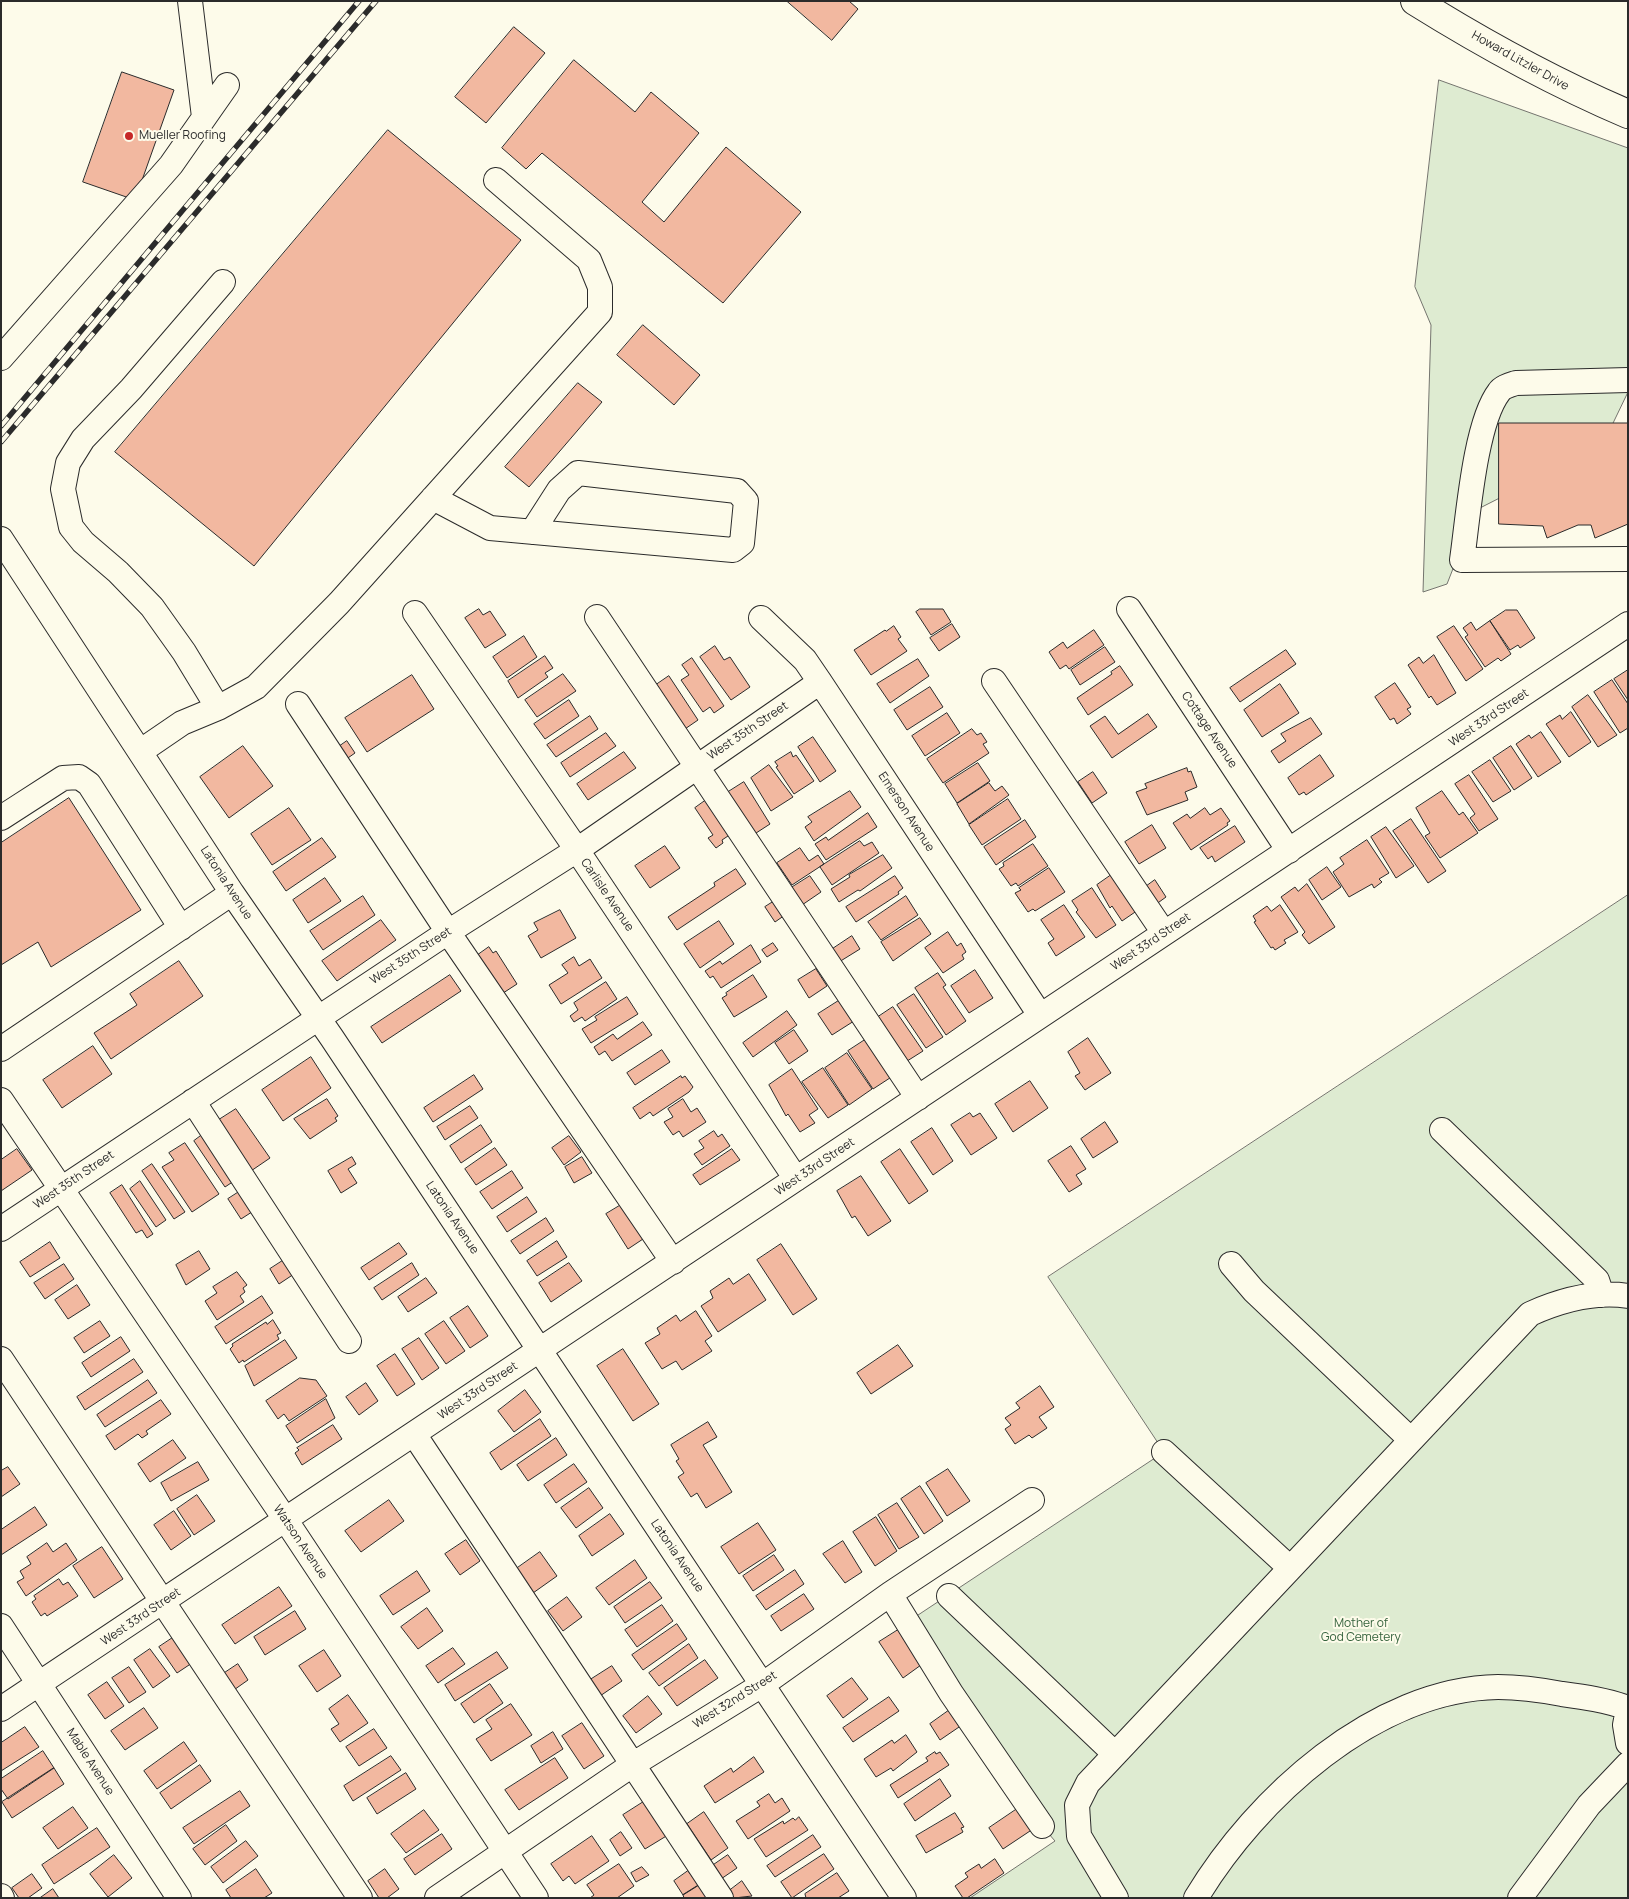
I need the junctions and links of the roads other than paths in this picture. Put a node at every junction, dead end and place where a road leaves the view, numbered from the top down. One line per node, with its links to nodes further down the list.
1 (190, 1): 5 (street)
2 (1415, 1): 4 (main road, Howard Litzler Drive)
3 (227, 85): 5 (street)
4 (1628, 114)
5 (204, 117): 8 (street)
6 (496, 180): 10 (street)
7 (223, 282): 22 (street)
8 (1, 358)
9 (1628, 380): 13 (street)
10 (433, 498): 11 (street); 22 (street)
11 (532, 532): 11 (street)
12 (1, 539): 23 (street, Latonia Avenue)
13 (1628, 559)
14 (1129, 609): 27 (street, Cottage Avenue)
15 (415, 613): 26 (street, Carlisle Avenue)
16 (597, 617): 24 (street)
17 (761, 618): 20 (street, Emerson Avenue)
18 (1628, 624): 27 (street, West 33rd Street)
19 (994, 681): 31 (street)
20 (820, 682): 24 (street, West 35th Street); 32 (street, Emerson Avenue)
21 (298, 704): 30 (street)
22 (218, 708): 23 (street)
23 (141, 751): 28 (street, Latonia Avenue)
24 (697, 766): 26 (street, West 35th Street); 35 (street)
25 (1, 818): 29 (street)
26 (577, 850): 30 (street, West 35th Street); 39 (street, Carlisle Avenue)
27 (1289, 851): 31 (street, West 33rd Street)
28 (232, 893): 29 (street); 33 (street, Latonia Avenue)
29 (181, 928): 34 (street)
30 (448, 932): 33 (street, West 35th Street); 42 (street)
31 (1164, 933): 32 (street, West 33rd Street)
32 (1040, 1015): 35 (street, West 33rd Street)
33 (318, 1018): 37 (street, West 35th Street); 47 (street, Latonia Avenue)
34 (1, 1049)
35 (918, 1098): 39 (street, West 33rd Street)
36 (1, 1100): 40 (street, Watson Avenue)
37 (193, 1102): 40 (street, West 35th Street); 46 (street)
38 (1442, 1130): 44 (street)
39 (796, 1179): 42 (street, West 33rd Street)
40 (62, 1188): 41 (street, West 35th Street); 53 (street, Watson Avenue)
41 (1, 1229)
42 (672, 1262): 47 (street, West 33rd Street)
43 (1230, 1264): 50 (street)
44 (1602, 1295): 45 (street); 50 (street)
45 (1628, 1296)
46 (349, 1341)
47 (540, 1350): 49 (street, West 33rd Street); 60 (street, Latonia Avenue)
48 (1, 1359): 57 (street)
49 (414, 1434): 53 (street, West 33rd Street); 66 (street)
50 (1410, 1439): 54 (street)
51 (1164, 1452): 54 (street)
52 (1032, 1500): 55 (street, West 32nd Street)
53 (285, 1519): 57 (street, West 33rd Street); 68 (street, Watson Avenue)
54 (1290, 1568): 64 (street)
55 (890, 1594): 60 (street, West 32nd Street); 67 (street)
56 (949, 1596): 64 (street)
57 (162, 1603): 59 (street, West 33rd Street); 70 (street)
58 (1, 1626): 59 (street, Mable Avenue)
59 (40, 1685): 61 (street, West 33rd Street); 69 (street, Mable Avenue)
60 (762, 1685): 66 (street, West 32nd Street); 74 (street, Latonia Avenue)
61 (1, 1709)
62 (1628, 1709): 63 (street); 76 (street)
63 (1628, 1743)
64 (1115, 1754): 75 (street)
65 (1628, 1764): 77 (street)
66 (632, 1765): 68 (street, West 32nd Street); 73 (street)
67 (1042, 1826)
68 (505, 1850): 71 (street, West 32nd Street); 72 (street, Watson Avenue)
69 (178, 1898)
70 (360, 1898)
71 (437, 1898)
72 (536, 1898)
73 (721, 1898)
74 (904, 1898)
75 (1116, 1898)
76 (1196, 1898)
77 (1520, 1898)

